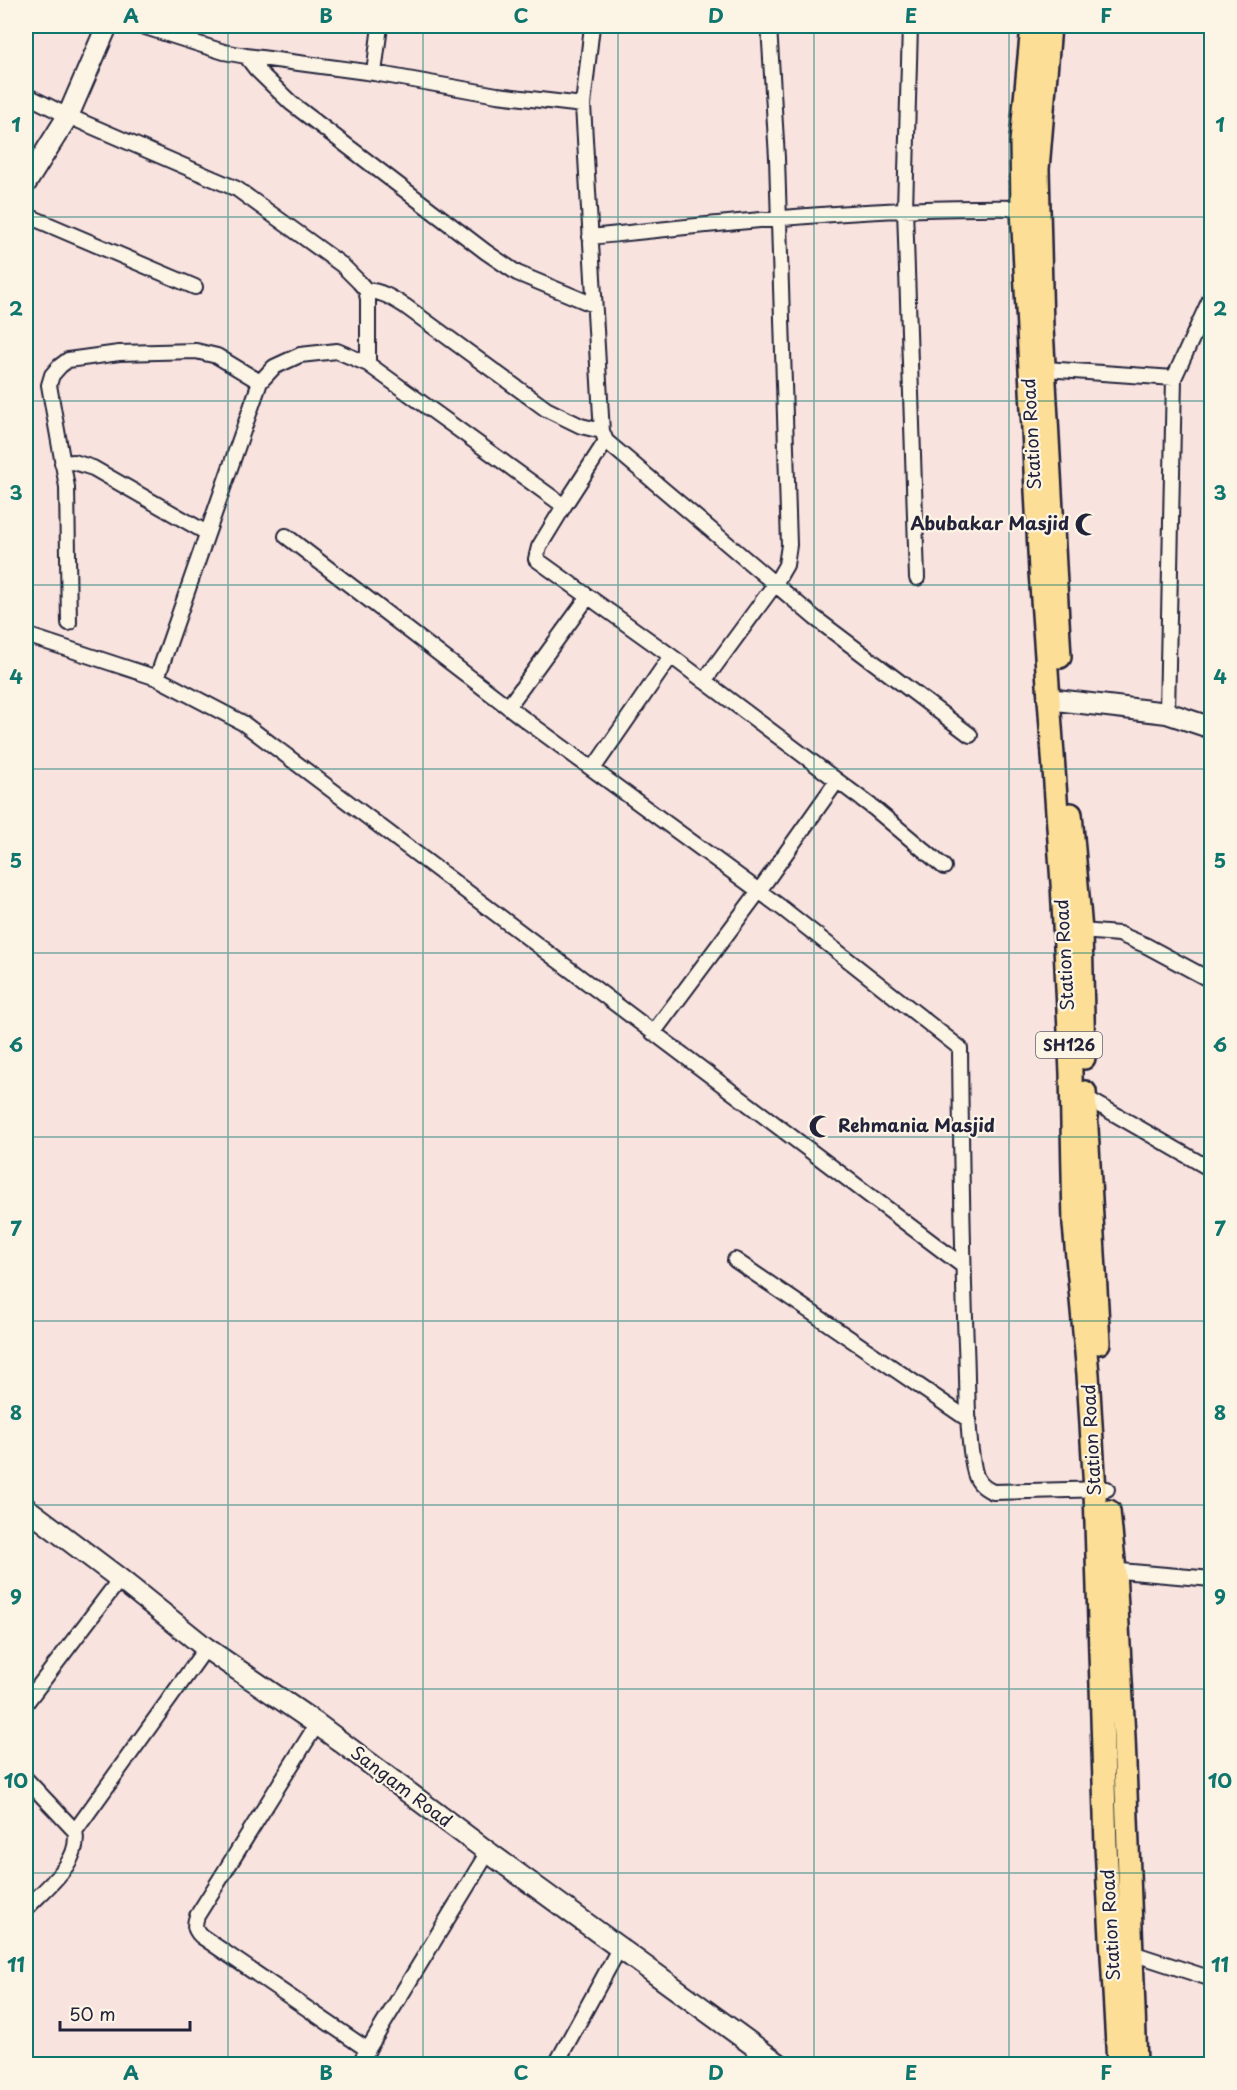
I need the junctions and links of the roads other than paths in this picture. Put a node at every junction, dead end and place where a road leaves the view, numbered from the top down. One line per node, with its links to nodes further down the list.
1 (107, 26): 13 (street)
2 (142, 26): 9 (street)
3 (380, 26): 10 (street)
4 (592, 26): 12 (street)
5 (769, 26): 18 (street)
6 (910, 26): 16 (street)
7 (1032, 26): 15 (main road, Station Road / SH126)
8 (1050, 26): 25 (main road, Station Road / SH126)
9 (246, 56): 10 (street); 23 (street)
10 (374, 73): 12 (street)
11 (26, 95): 13 (street)
12 (583, 105): 19 (street)
13 (68, 116): 14 (street); 21 (street)
14 (26, 183)
15 (1022, 208): 16 (street); 41 (main road, Station Road / SH126)
16 (905, 209): 18 (street); 33 (street)
17 (26, 215): 20 (street)
18 (778, 217): 19 (street); 34 (street)
19 (590, 237): 23 (street)
20 (195, 287)
21 (366, 290): 24 (street); 28 (street)
22 (1212, 295): 26 (street)
23 (594, 305): 28 (street)
24 (368, 364): 27 (street); 30 (street)
25 (1045, 369): 26 (street); 41 (main road, Station Road / SH126)
26 (1173, 378): 43 (street)
27 (260, 382): 29 (street); 31 (street)
28 (604, 436): 30 (street); 34 (street)
29 (62, 462): 31 (street); 36 (street)
30 (564, 506): 35 (street)
31 (207, 533): 39 (street)
32 (286, 536): 42 (street)
33 (917, 578)
34 (775, 584): 40 (street); 45 (street)
35 (588, 597): 38 (street); 42 (street)
36 (69, 623)
37 (26, 635): 39 (street)
38 (671, 656): 40 (street); 46 (street)
39 (157, 678): 52 (street)
40 (704, 681): 47 (street)
41 (1055, 700): 43 (street); 50 (main road, Station Road / SH126); 58 (main road, Station Road / SH126)
42 (508, 707): 46 (street)
43 (1167, 713): 44 (street)
44 (1212, 728)
45 (970, 735)
46 (593, 769): 49 (street)
47 (837, 781): 48 (street); 49 (street)
48 (944, 867)
49 (759, 891): 52 (street); 56 (street)
50 (1081, 931): 51 (street); 53 (main road, Station Road / SH126)
51 (1212, 981)
52 (653, 1033): 56 (street)
53 (1085, 1097): 54 (street); 58 (main road, Station Road / SH126)
54 (1212, 1170)
55 (735, 1260): 57 (street)
56 (963, 1266): 57 (street)
57 (969, 1420): 58 (street)
58 (1101, 1490): 60 (main road, Station Road / SH126)
59 (26, 1508): 61 (street, Sangam Road)
60 (1106, 1570): 62 (street); 71 (main road, Station Road / SH126); 77 (main road, Station Road / SH126)
61 (120, 1579): 63 (street, Sangam Road); 64 (street)
62 (1212, 1579)
63 (206, 1648): 65 (street, Sangam Road); 67 (street)
64 (26, 1703)
65 (317, 1724): 68 (street, Sangam Road); 73 (street)
66 (28, 1786): 67 (street)
67 (75, 1831): 69 (street)
68 (488, 1852): 70 (street, Sangam Road); 73 (street)
69 (26, 1909)
70 (620, 1947): 75 (street); 76 (street, Sangam Road)
71 (1132, 1953): 72 (street); 78 (main road, Station Road / SH126)
72 (1212, 1978)
73 (368, 2050): 74 (street)
74 (359, 2064)
75 (556, 2064)
76 (779, 2064)
77 (1118, 2064)
78 (1136, 2064)

